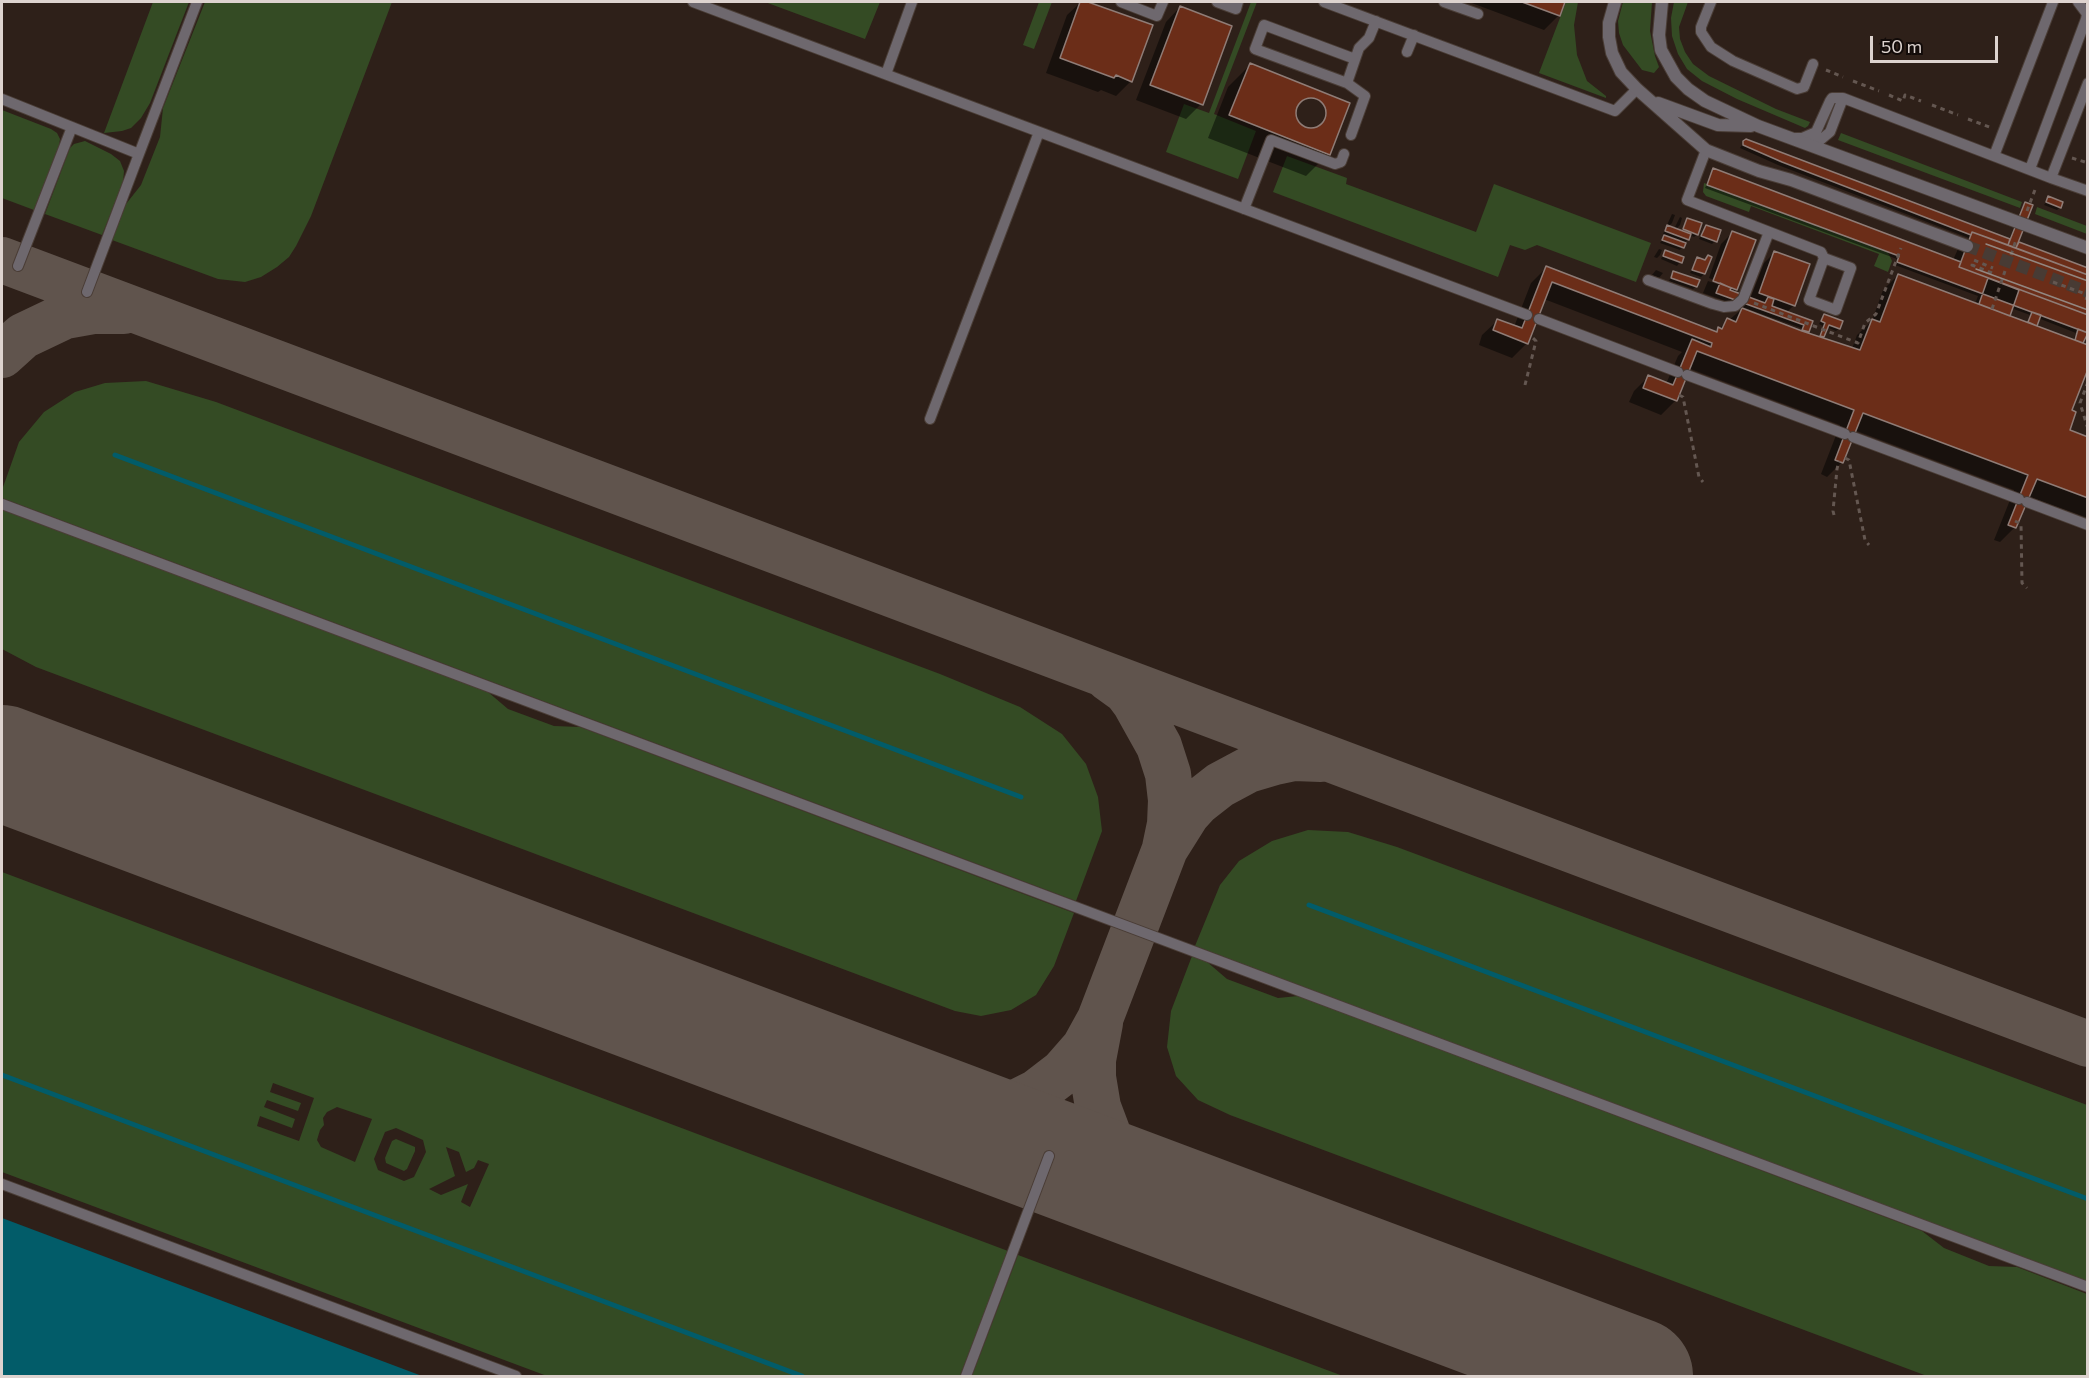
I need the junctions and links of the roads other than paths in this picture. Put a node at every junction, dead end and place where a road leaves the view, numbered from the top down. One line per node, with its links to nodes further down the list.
1 (197, 2): 35 (lane)
2 (693, 2): 21 (lane)
3 (912, 2): 21 (lane)
4 (1121, 2): 5 (lane)
5 (1163, 2)
6 (1217, 2): 7 (lane)
7 (1238, 2)
8 (1324, 2): 16 (lane)
9 (1444, 2): 15 (lane)
10 (1615, 2): 24 (street)
11 (1662, 2): 28 (street)
12 (1711, 2): 20 (lane)
13 (2053, 2): 37 (lane)
14 (2078, 2): 38 (lane)
15 (1478, 14)
16 (1376, 21): 17 (lane); 19 (lane)
17 (1414, 35): 18 (lane); 24 (lane)
18 (1407, 52)
19 (1355, 59): 22 (lane); 22 (lane)
20 (1813, 64)
21 (886, 74): 30 (lane)
22 (1347, 83): 31 (lane)
23 (2088, 83): 39 (lane)
24 (1636, 89): 27 (street)
25 (1843, 98): 32 (lane); 33 (lane); 37 (lane)
26 (2, 99): 29 (lane)
27 (1648, 100): 28 (street); 34 (street)
28 (1758, 126): 32 (street)
29 (72, 128): 35 (lane); 46 (lane)
30 (1039, 132): 41 (lane); 51 (lane)
31 (1351, 135)
32 (1790, 138): 33 (street)
33 (1806, 144): 44 (street)
34 (1706, 150): 42 (lane); 43 (street)
35 (139, 154): 48 (lane)
36 (1344, 154): 41 (lane)
37 (1994, 156): 38 (lane)
38 (2030, 169): 39 (lane)
39 (2051, 178): 40 (lane)
40 (2088, 191)
41 (1244, 209): 49 (lane)
42 (1769, 232): 45 (lane); 47 (lane)
43 (1967, 246)
44 (2088, 248)
45 (1824, 258): 45 (lane)
46 (18, 266)
47 (1648, 280)
48 (87, 292)
49 (1527, 315)
50 (1539, 319): 53 (lane)
51 (930, 419)
52 (2, 504): 56 (lane)
53 (2088, 525)
54 (1049, 1156): 58 (lane)
55 (2, 1184): 57 (lane)
56 (2088, 1287)
57 (516, 1377)
58 (966, 1377)

